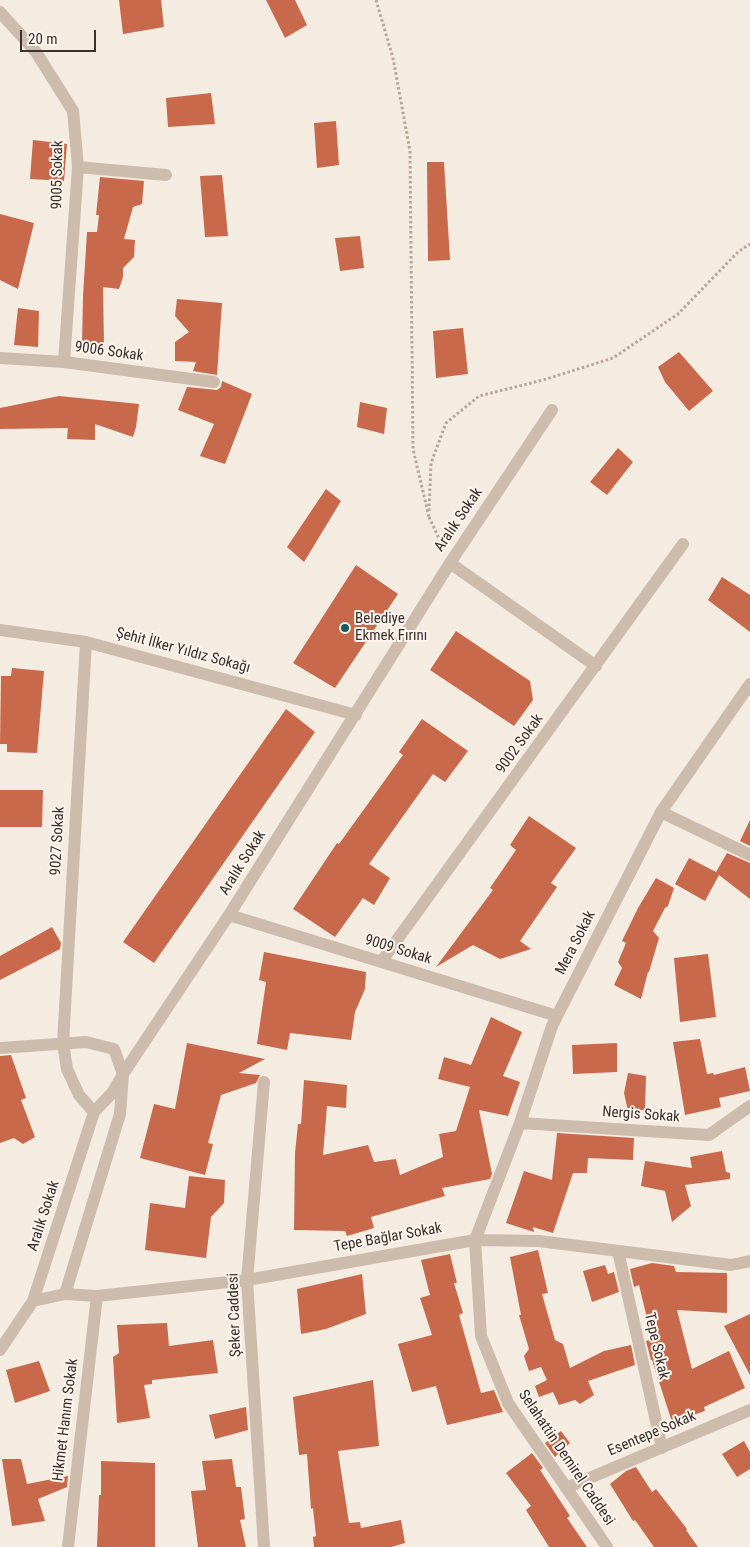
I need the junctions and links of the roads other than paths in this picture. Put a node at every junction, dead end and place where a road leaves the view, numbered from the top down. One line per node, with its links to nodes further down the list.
1 (0, 12): 2 (street, 9005 Sokak)
2 (78, 167): 3 (street); 5 (street, 9005 Sokak)
3 (166, 174)
4 (0, 358): 5 (street, 9006 Sokak)
5 (64, 362): 6 (street, 9006 Sokak)
6 (214, 382)
7 (552, 410): 9 (street, Aralık Sokak)
8 (683, 544): 12 (street, 9002 Sokak)
9 (450, 563): 12 (street); 14 (street, Aralık Sokak)
10 (0, 630): 11 (street, Şehit İlker Yıldız Sokağı)
11 (86, 642): 14 (street, Şehit İlker Yıldız Sokağı); 20 (street, 9027 Sokak)
12 (596, 666): 18 (street, 9002 Sokak)
13 (750, 684): 15 (street, Mera Sokak)
14 (356, 715): 17 (street, Aralık Sokak)
15 (661, 812): 16 (street); 19 (street, Mera Sokak)
16 (750, 855)
17 (229, 915): 18 (street, 9009 Sokak); 22 (street, Aralık Sokak)
18 (381, 962): 19 (street, 9009 Sokak)
19 (557, 1016): 26 (street, Mera Sokak)
20 (63, 1043): 21 (street); 22 (street); 25 (street, 9027 Sokak)
21 (0, 1048)
22 (123, 1074): 25 (street, Aralık Sokak); 31 (street)
23 (264, 1082): 30 (street, Şeker Caddesi)
24 (750, 1106): 26 (street, Nergis Sokak)
25 (94, 1112): 33 (street, Aralık Sokak)
26 (520, 1124): 27 (street, Mera Sokak)
27 (475, 1240): 28 (street, Tepe Bağlar Sokak); 30 (street, Tepe Bağlar Sokak); 37 (street, Selahattin Demirel Caddesi)
28 (618, 1252): 29 (street, Tepe Bağlar Sokak); 36 (street, Tepe Sokak)
29 (750, 1261)
30 (248, 1280): 32 (street, Tepe Bağlar Sokak); 39 (street, Şeker Caddesi)
31 (65, 1294): 32 (street, Tepe Bağlar Sokak); 33 (street, Tepe Bağlar Sokak)
32 (97, 1296): 38 (street, Hikmet Hanım Sokak)
33 (33, 1301): 34 (street, Aralık Sokak)
34 (0, 1350)
35 (750, 1410): 36 (street, Esentepe Sokak)
36 (662, 1448): 37 (street, Esentepe Sokak)
37 (566, 1488): 40 (street, Selahattin Demirel Caddesi)
38 (68, 1547)
39 (264, 1547)
40 (606, 1547)

